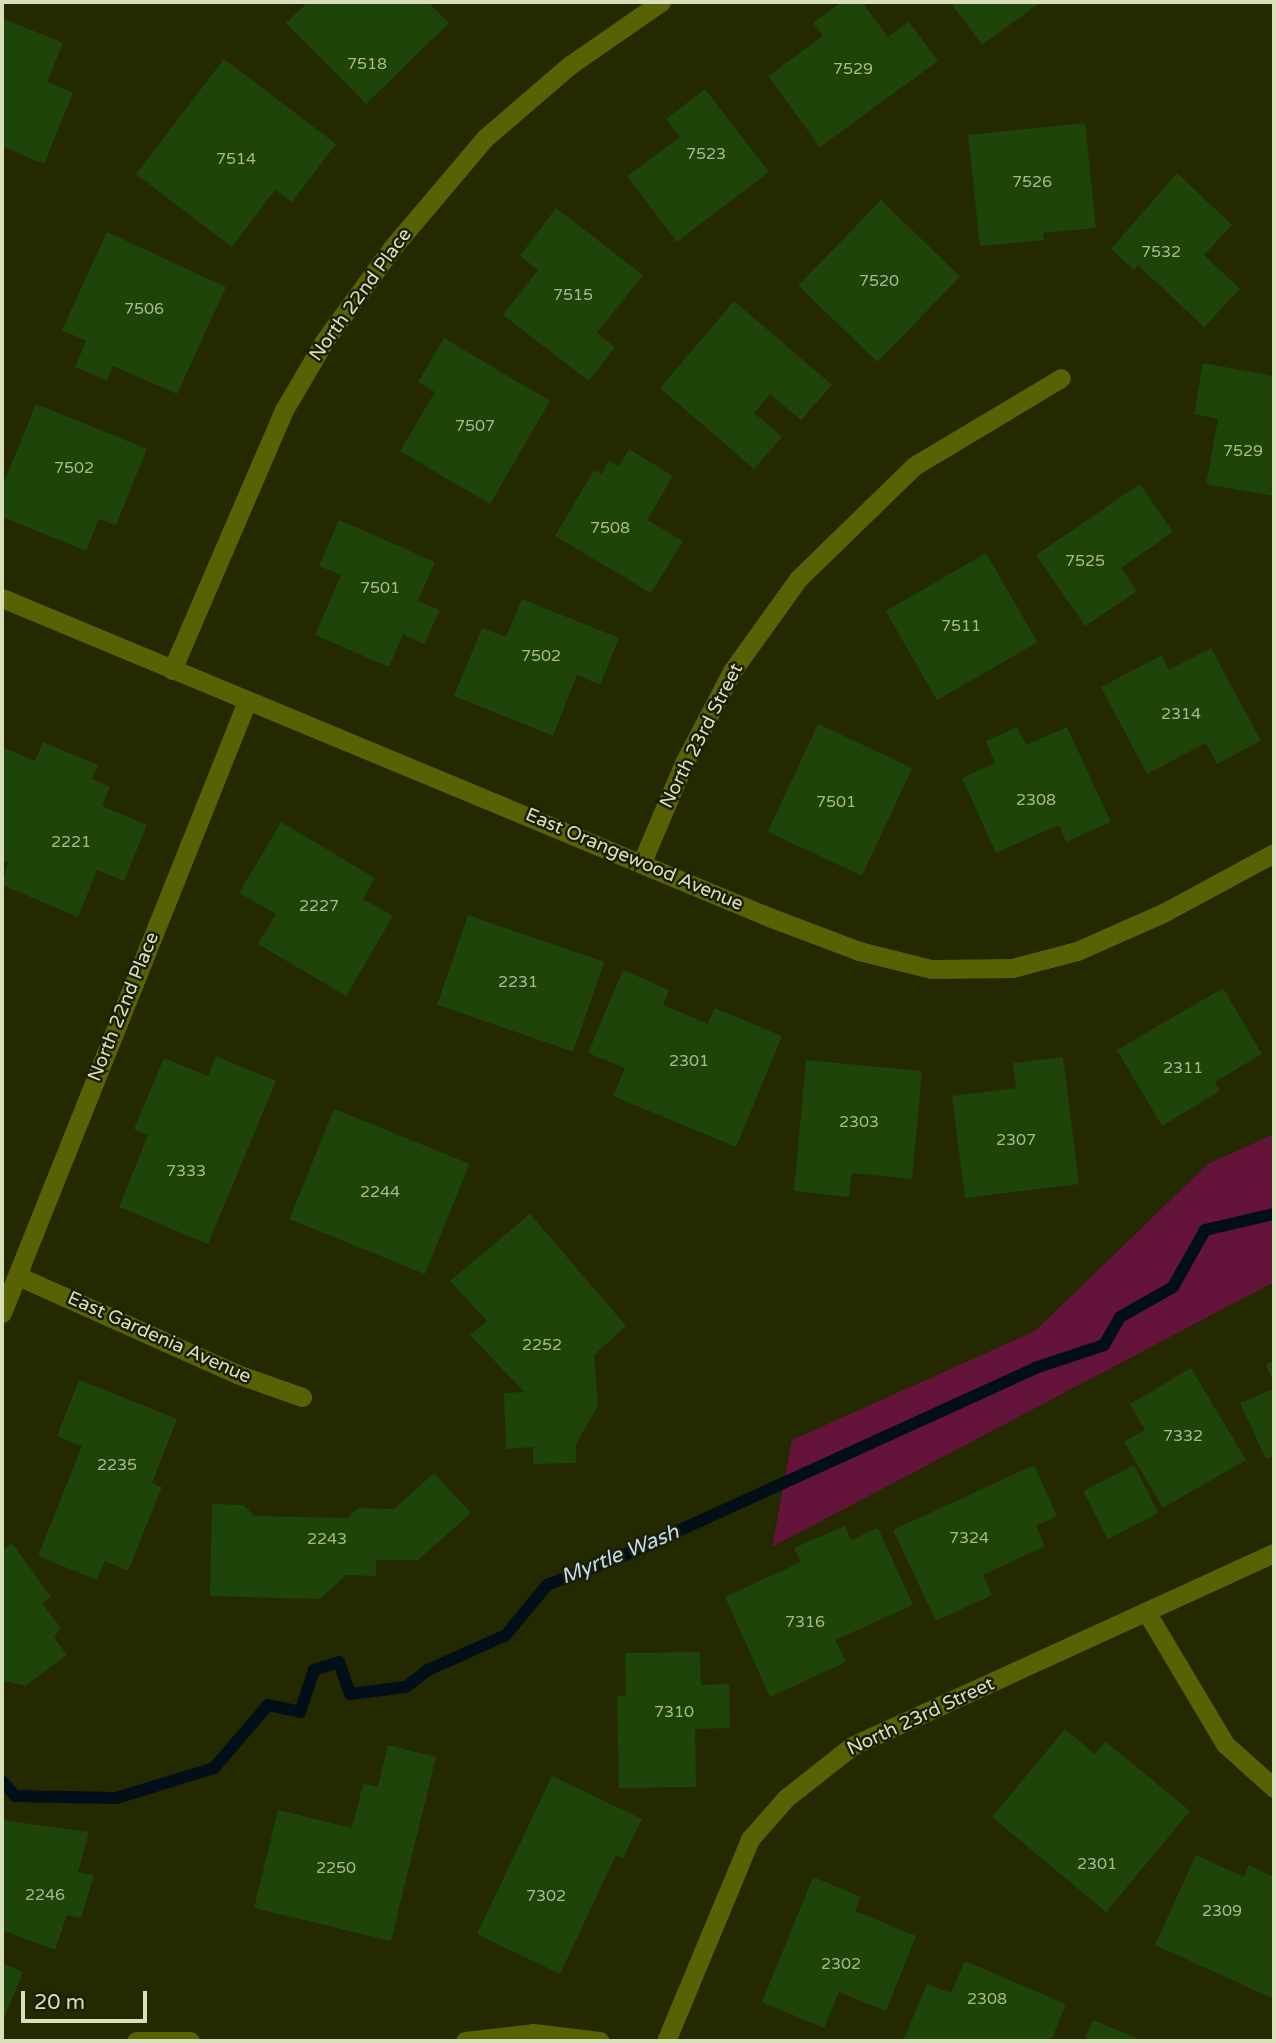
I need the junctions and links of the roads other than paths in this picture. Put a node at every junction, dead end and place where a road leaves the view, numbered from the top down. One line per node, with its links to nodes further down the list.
1 (661, 2): 4 (street, North 22nd Place)
2 (1061, 378): 7 (street, North 23rd Street)
3 (2, 598): 4 (street, East Orangewood Avenue)
4 (172, 670): 5 (street, East Orangewood Avenue)
5 (247, 701): 7 (street, East Orangewood Avenue); 8 (street, North 22nd Place)
6 (1274, 853): 7 (street, East Orangewood Avenue)
7 (642, 862)
8 (18, 1276): 9 (street, North 22nd Place); 10 (street, East Gardenia Avenue)
9 (2, 1313)
10 (302, 1397)
11 (1274, 1553): 12 (street, North 23rd Street)
12 (1147, 1613): 13 (street); 18 (street, North 23rd Street)
13 (1274, 1788)
14 (136, 2041): 15 (street)
15 (190, 2041)
16 (465, 2041): 17 (street)
17 (600, 2041)
18 (666, 2041)

